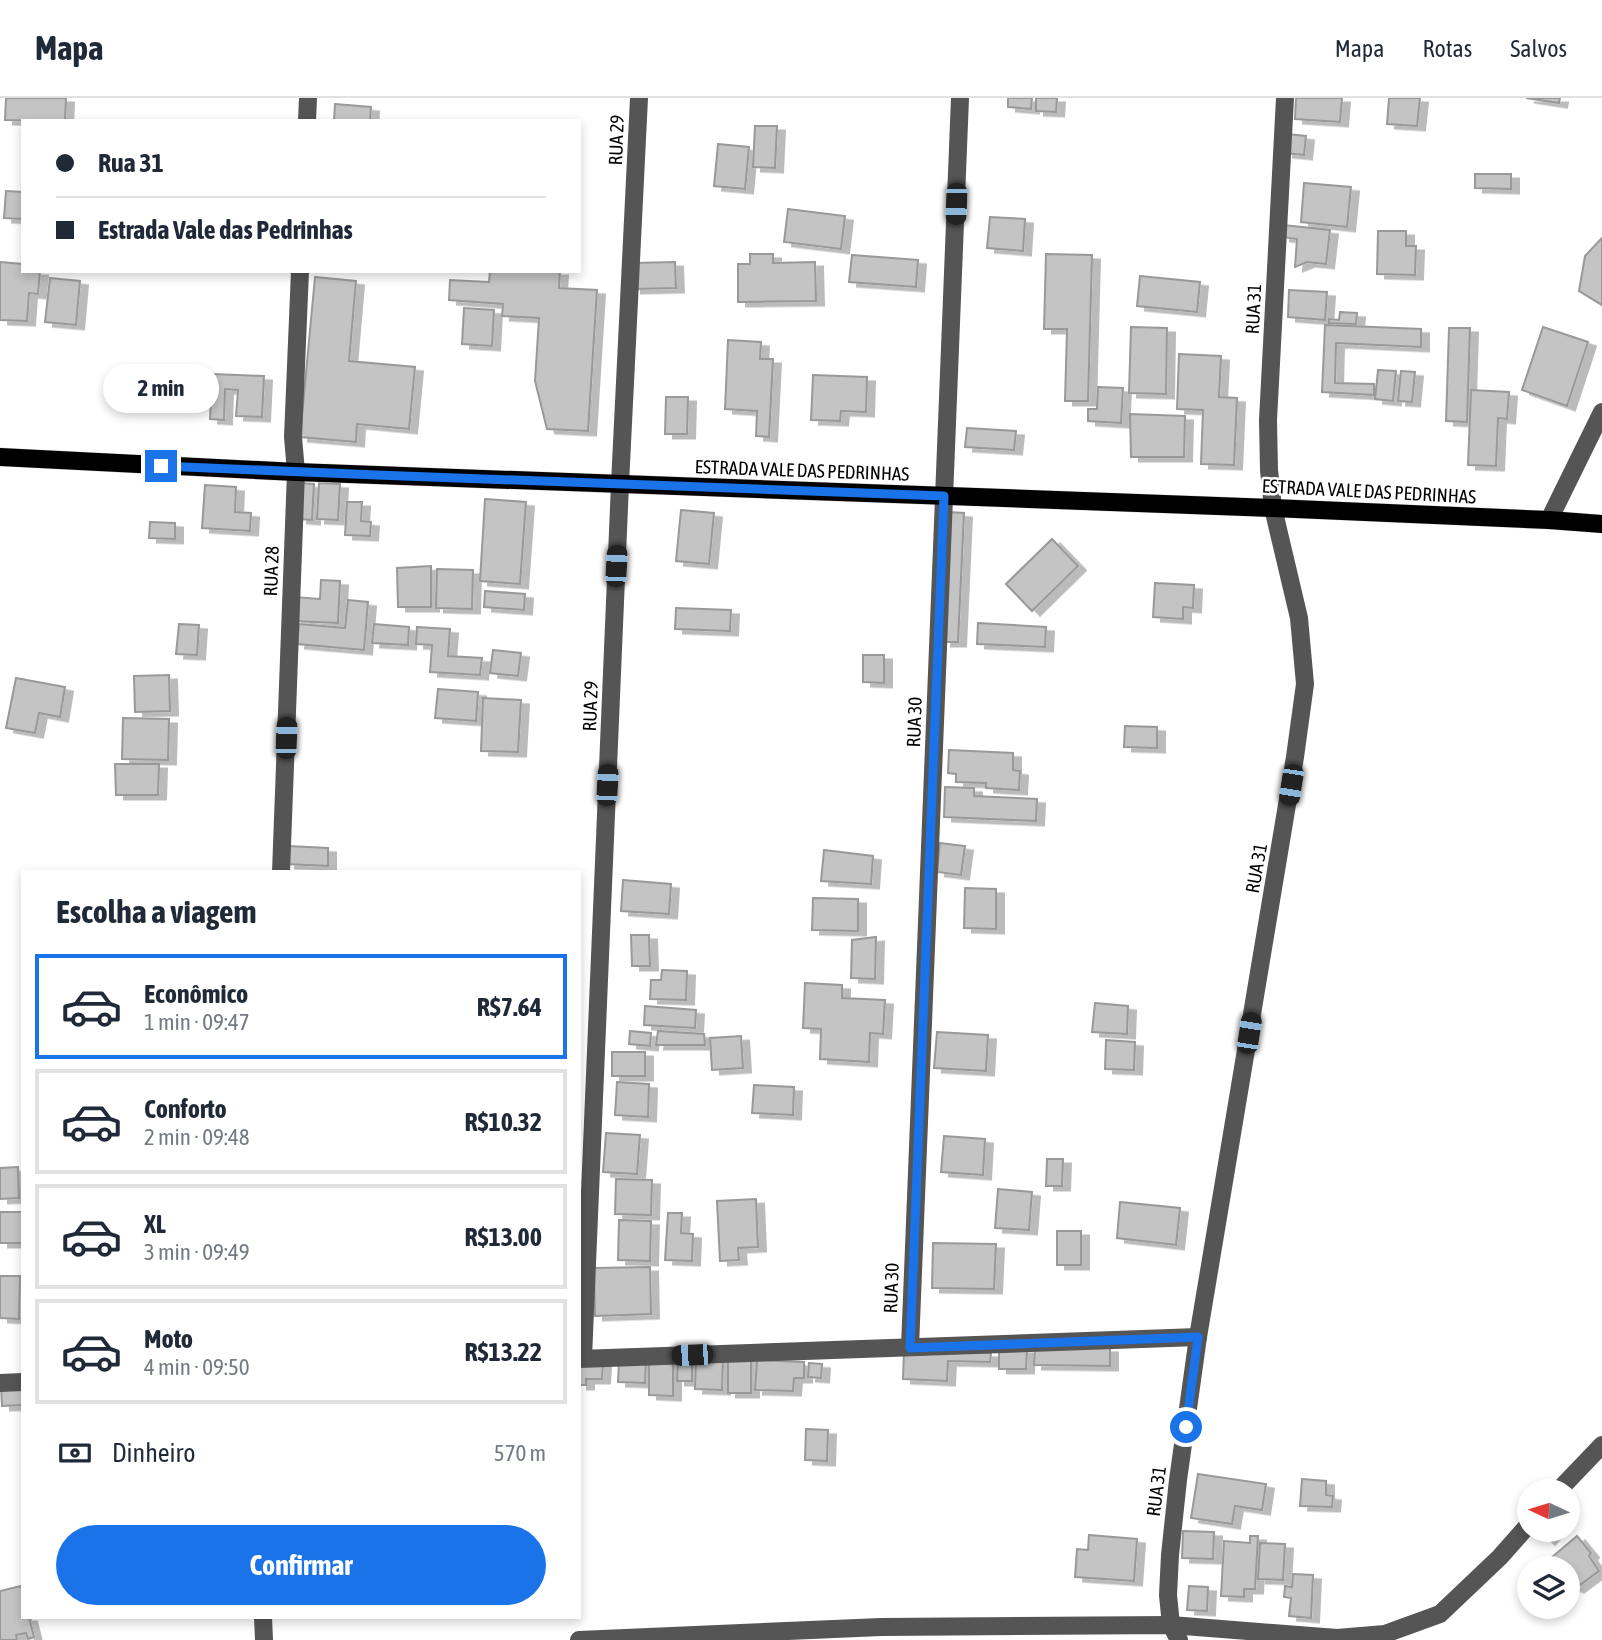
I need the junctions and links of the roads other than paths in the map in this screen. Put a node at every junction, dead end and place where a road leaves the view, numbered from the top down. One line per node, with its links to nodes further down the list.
1 (308, 98): 5 (street)
2 (639, 98): 10 (street, RUA 29)
3 (960, 98): 11 (street, RUA 30)
4 (1285, 98): 12 (street, RUA 31)
5 (307, 119)
6 (300, 273): 9 (street, RUA 28)
7 (1602, 412): 13 (street)
8 (0, 457): 9 (main road, ESTRADA VALE DAS PEDRINHAS)
9 (296, 472): 10 (main road, ESTRADA VALE DAS PEDRINHAS); 15 (street, RUA 28)
10 (620, 484): 11 (main road, ESTRADA VALE DAS PEDRINHAS); 18 (street, RUA 29)
11 (944, 496): 12 (main road, ESTRADA VALE DAS PEDRINHAS); 17 (street, RUA 30)
12 (1273, 508): 13 (main road, ESTRADA VALE DAS PEDRINHAS); 16 (street, RUA 31)
13 (1549, 520): 14 (main road, ESTRADA VALE DAS PEDRINHAS)
14 (1602, 524)
15 (281, 870)
16 (1198, 1337): 17 (street); 25 (street, RUA 31)
17 (910, 1348): 18 (street)
18 (581, 1358)
19 (21, 1382): 20 (street)
20 (0, 1383)
21 (1602, 1446): 22 (street)
22 (1570, 1479)
23 (1517, 1538): 25 (street)
24 (263, 1619): 27 (street)
25 (1175, 1633): 26 (street)
26 (883, 1634): 28 (street)
27 (264, 1640)
28 (579, 1640)

